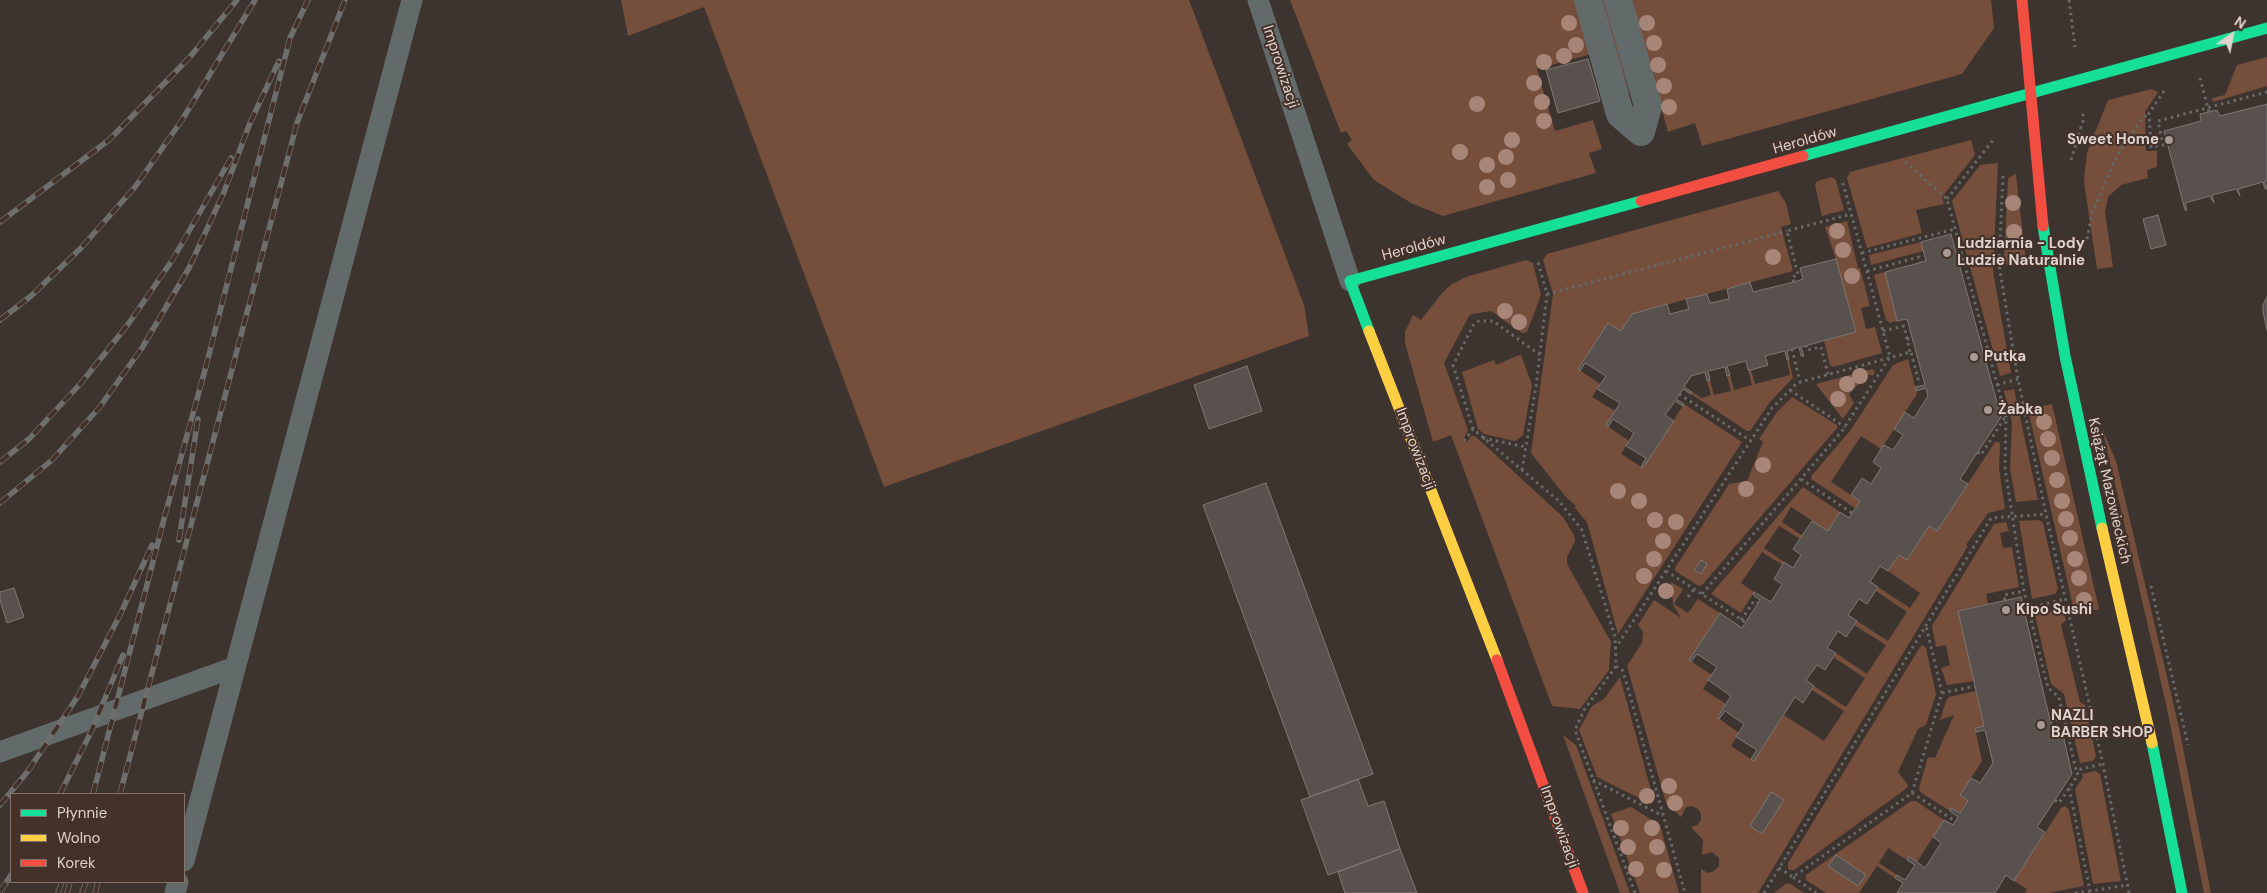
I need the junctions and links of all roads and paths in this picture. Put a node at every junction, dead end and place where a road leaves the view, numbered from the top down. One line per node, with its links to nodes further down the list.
1 (412, 0): 87 (lane)
2 (1258, 0): 35 (lane, Improwizacji)
3 (1588, 0): 4 (street)
4 (1618, 0)
5 (2022, 0): 12 (street, Książąt Mazowieckich)
6 (2069, 0): 9 (path)
7 (2267, 28): 9 (street, Heroldów)
8 (2198, 69): 13 (path)
9 (2080, 78): 12 (street, Heroldów); 17 (path)
10 (2169, 83): 14 (path)
11 (2267, 92): 13 (path)
12 (2031, 93): 35 (street, Heroldów); 114 (street, Książąt Mazowieckich)
13 (2208, 110): 14 (path)
14 (2149, 113): 24 (path)
15 (1993, 140): 20 (path)
16 (1903, 160): 20 (path)
17 (2070, 163)
18 (2003, 170): 50 (path)
19 (1841, 178): 21 (path)
20 (1947, 199): 22 (path)
21 (1851, 214): 23 (path); 27 (path)
22 (1955, 229): 25 (path); 27 (path)
23 (1786, 231): 36 (path); 37 (path)
24 (2088, 239)
25 (1961, 249): 26 (path); 30 (path)
26 (1956, 250)
27 (1862, 253): 32 (path)
28 (1538, 261): 37 (path)
29 (1920, 262): 32 (path)
30 (1965, 265): 31 (path); 33 (path)
31 (1960, 267)
32 (1867, 271): 38 (path)
33 (1968, 277): 34 (path); 52 (path)
34 (1963, 278)
35 (1350, 281): 107 (street, Improwizacji)
36 (1794, 282)
37 (1548, 294): 44 (path)
38 (1883, 331): 40 (path); 45 (path)
39 (1912, 338): 40 (path)
40 (1907, 339): 43 (path)
41 (1806, 345): 48 (path)
42 (1792, 349): 51 (path)
43 (1911, 352): 45 (path); 47 (path); 48 (path)
44 (1540, 355): 59 (path); 63 (path)
45 (1890, 357): 58 (path)
46 (1918, 357): 47 (path)
47 (1912, 359): 49 (path)
48 (1828, 374): 51 (path)
49 (1923, 377)
50 (2018, 379): 52 (path); 68 (path)
51 (1800, 382): 53 (path)
52 (1997, 385): 55 (path)
53 (1790, 390): 58 (path); 62 (path)
54 (1679, 394): 62 (path)
55 (2002, 404): 56 (path); 57 (path)
56 (1997, 406)
57 (2006, 417): 64 (path); 69 (path)
58 (1846, 427): 66 (path)
59 (1473, 429): 60 (path); 61 (path)
60 (1482, 438): 63 (path); 65 (path)
61 (1464, 441)
62 (1751, 441): 70 (path)
63 (1526, 448): 65 (path)
64 (1978, 452)
65 (1522, 471): 85 (path)
66 (1801, 479): 67 (path); 74 (path)
67 (1852, 513)
68 (2046, 514): 69 (path); 76 (path)
69 (2013, 516): 73 (path); 82 (path)
70 (1666, 571): 72 (path); 85 (path)
71 (2149, 576): 92 (path)
72 (1694, 589): 74 (path); 75 (path)
73 (2024, 591): 77 (path); 79 (path)
74 (1702, 594): 80 (path)
75 (1688, 597)
76 (2065, 599): 79 (path); 94 (path)
77 (2005, 600)
78 (1758, 603): 80 (path)
79 (2028, 608): 83 (path)
80 (1741, 620): 81 (path)
81 (1745, 622)
82 (1926, 626): 89 (path); 103 (path)
83 (2038, 646): 84 (path); 90 (path)
84 (2033, 647)
85 (1615, 649): 86 (path)
86 (1616, 666): 96 (path); 100 (path)
87 (235, 667): 93 (lane); 102 (lane)
88 (1975, 686): 89 (path)
89 (1942, 693): 98 (path)
90 (2064, 718): 91 (path); 95 (path)
91 (2050, 722)
92 (2189, 751)
93 (0, 752)
94 (2103, 764): 95 (path); 105 (path)
95 (2076, 770): 97 (path)
96 (1593, 780): 100 (path); 108 (path)
97 (2070, 788): 99 (path); 106 (path)
98 (1912, 793): 101 (path); 104 (path)
99 (2055, 800)
100 (1664, 817): 109 (path)
101 (1955, 821)
102 (185, 857)
103 (1779, 868): 104 (path); 110 (path)
104 (1793, 877): 111 (path)
105 (2128, 885): 106 (path); 113 (path)
106 (2090, 892): 112 (path)
107 (1583, 893)
108 (1635, 893)
109 (1685, 893)
110 (1764, 893)
111 (1816, 893)
112 (2075, 893)
113 (2130, 893)
114 (2182, 893)

